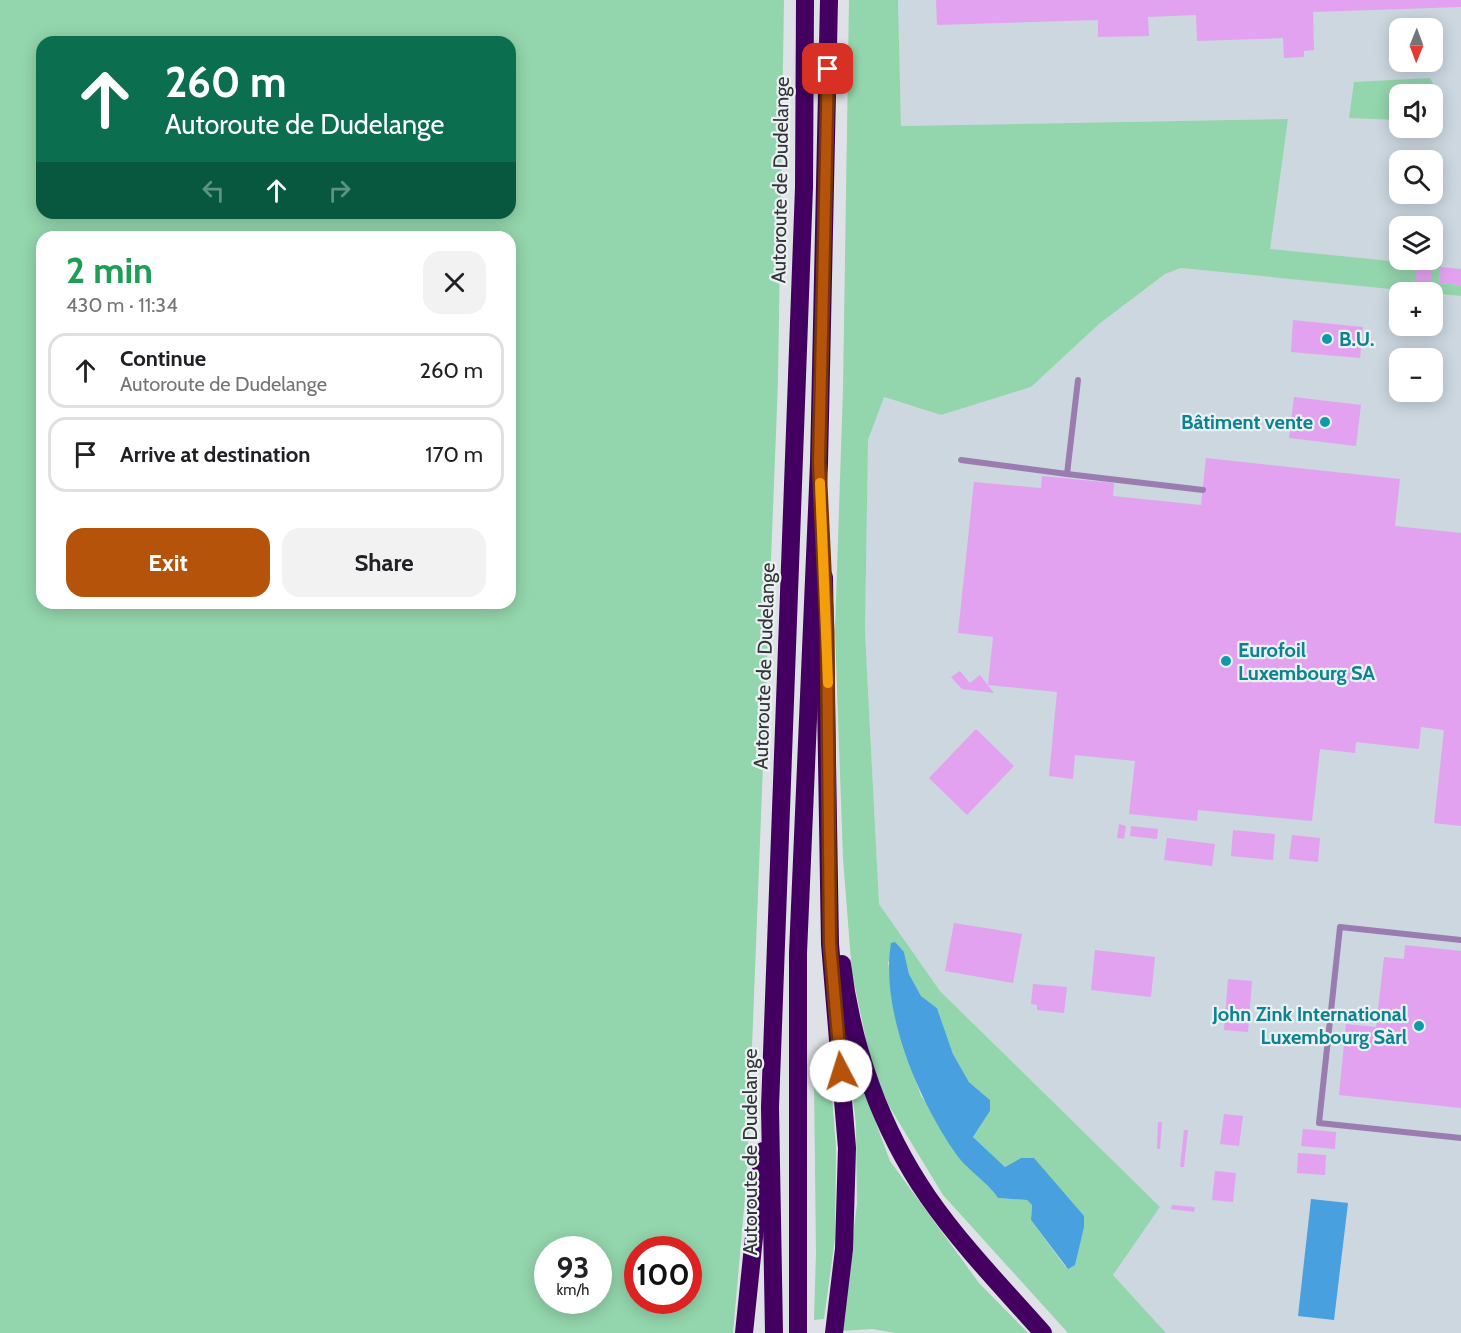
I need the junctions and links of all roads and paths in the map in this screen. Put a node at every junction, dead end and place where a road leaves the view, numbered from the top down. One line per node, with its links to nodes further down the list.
1 (805, 0): 10 (highway, Autoroute de Dudelange)
2 (829, 0): 5 (highway)
3 (1078, 380): 6 (lane)
4 (960, 460): 6 (lane)
5 (819, 463): 8 (highway); 14 (highway)
6 (1067, 474): 7 (lane)
7 (1203, 490)
8 (831, 864): 15 (highway); 16 (highway)
9 (1461, 940): 11 (lane)
10 (770, 1107): 12 (highway); 13 (highway, Autoroute de Dudelange)
11 (1461, 1138)
12 (744, 1333)
13 (774, 1333)
14 (798, 1333)
15 (834, 1333)
16 (1043, 1333)

